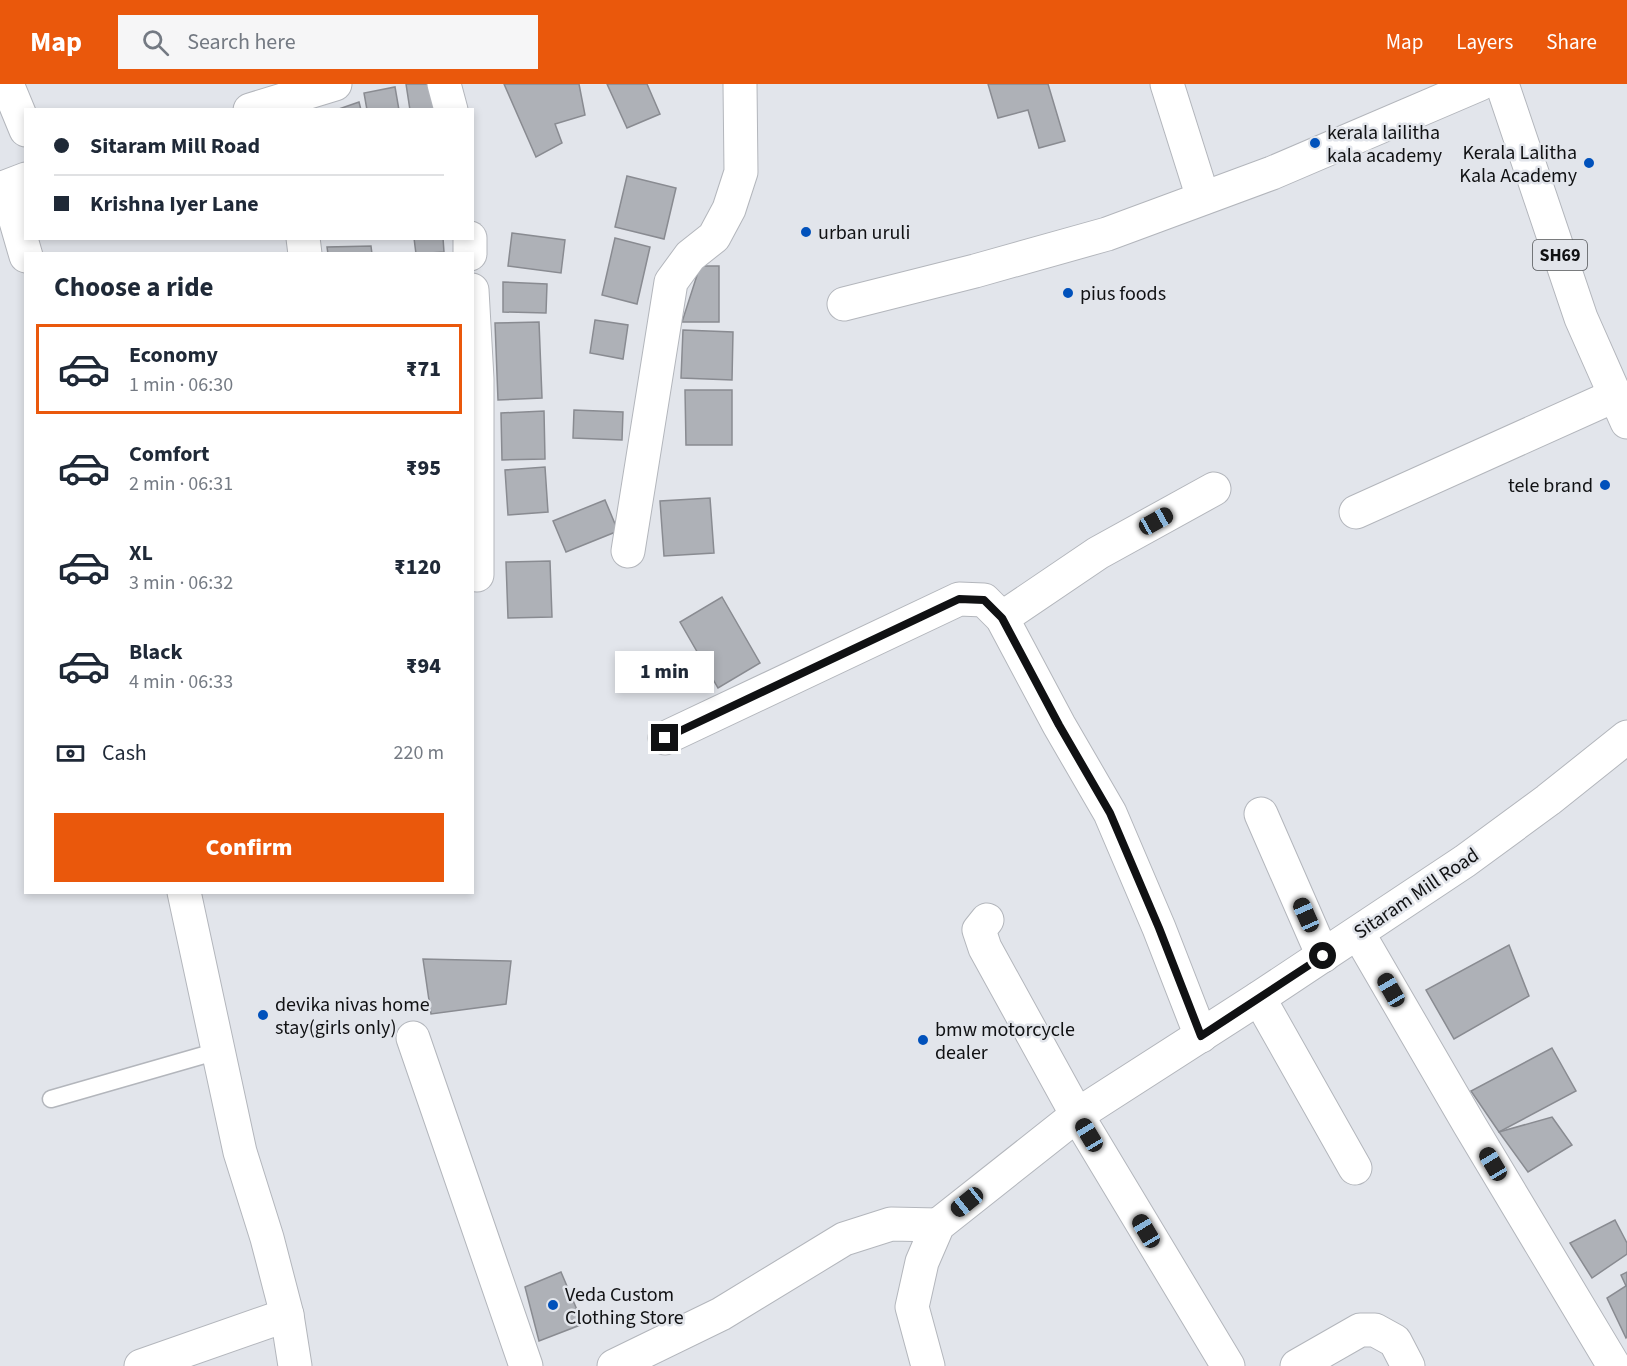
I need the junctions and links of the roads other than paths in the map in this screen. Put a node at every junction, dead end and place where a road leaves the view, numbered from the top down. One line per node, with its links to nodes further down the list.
1 (7, 84): 10 (street)
2 (335, 84): 8 (street)
3 (444, 84): 9 (street)
4 (740, 84): 19 (street)
5 (1167, 84): 12 (street)
6 (1480, 84): 12 (street)
7 (1502, 84): 16 (street, SH69)
8 (267, 107)
9 (450, 108)
10 (24, 125)
11 (11, 185): 13 (street)
12 (1203, 198): 14 (street)
13 (25, 252)
14 (844, 304)
15 (474, 326): 20 (street)
16 (1622, 409): 18 (street)
17 (1214, 489): 21 (street)
18 (1356, 513)
19 (628, 551)
20 (477, 575)
21 (1002, 618): 23 (street); 30 (street)
22 (1627, 737): 27 (street, Sitaram Mill Road)
23 (665, 738)
24 (1261, 814): 28 (street)
25 (184, 894): 32 (street)
26 (987, 920): 34 (street)
27 (1358, 933): 28 (street, Sitaram Mill Road); 46 (street)
28 (1323, 956): 29 (street, Sitaram Mill Road)
29 (1259, 998): 30 (street, Sitaram Mill Road); 35 (street)
30 (1201, 1036): 34 (street, Sitaram Mill Road)
31 (413, 1038): 40 (street)
32 (218, 1051): 33 (lane); 37 (street)
33 (51, 1099)
34 (1077, 1115): 36 (street, Sitaram Mill Road); 43 (street)
35 (1355, 1168)
36 (938, 1225): 41 (street); 42 (street, Sitaram Mill Road)
37 (287, 1315): 38 (street); 39 (street)
38 (141, 1366)
39 (294, 1366)
40 (526, 1366)
41 (614, 1366)
42 (928, 1366)
43 (1228, 1366)
44 (1297, 1366): 45 (street)
45 (1408, 1366)
46 (1614, 1366)

